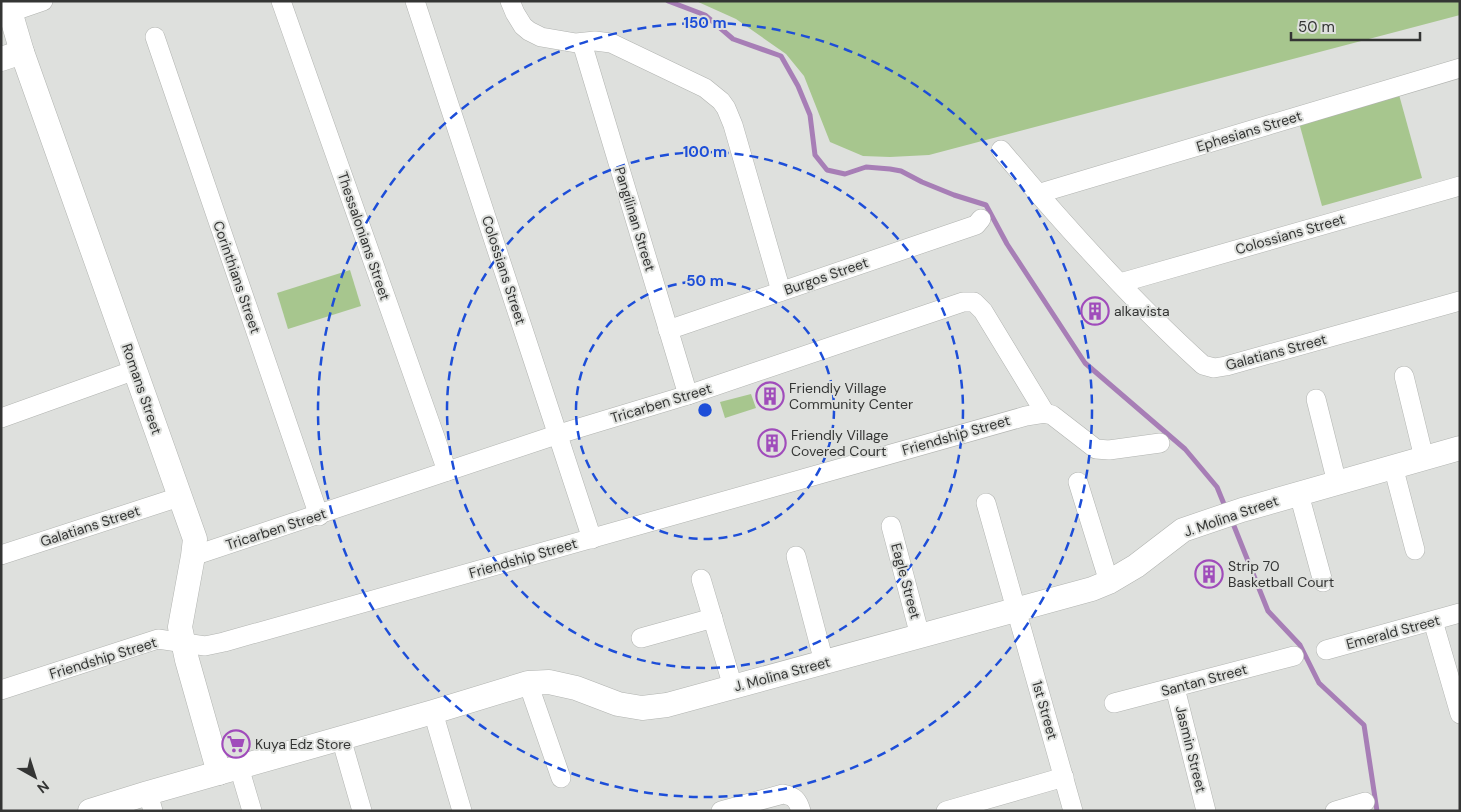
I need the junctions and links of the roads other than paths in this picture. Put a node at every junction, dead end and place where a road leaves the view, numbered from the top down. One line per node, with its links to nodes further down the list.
1 (43, 1): 5 (street)
2 (281, 1): 29 (street, Thessalonians Street)
3 (414, 1): 24 (street, Colossians Street)
4 (510, 1): 7 (street)
5 (9, 7): 8 (street, Romans Street)
6 (155, 37): 35 (street, Corinthians Street)
7 (582, 43): 15 (street); 17 (street, Pangilinan Street)
8 (12, 56): 18 (street, Romans Street)
9 (1460, 68): 12 (street, Ephesians Street)
10 (1000, 150): 12 (street, Galatians Street)
11 (1460, 186): 14 (street, Colossians Street)
12 (1038, 194): 14 (street, Galatians Street)
13 (981, 219): 15 (street, Burgos Street)
14 (1120, 283): 16 (street, Galatians Street)
15 (781, 291): 17 (street, Burgos Street)
16 (1460, 301)
17 (668, 330): 20 (street, Pangilinan Street)
18 (135, 370): 23 (street); 33 (street, Romans Street)
19 (1404, 376): 27 (street)
20 (688, 395): 22 (street, Tricarben Street); 24 (street, Tricarben Street)
21 (1316, 399): 31 (street)
22 (1045, 413): 25 (street); 37 (street, Friendship Street)
23 (1, 418)
24 (559, 434): 29 (street, Tricarben Street); 37 (street, Colossians Street)
25 (1160, 443)
26 (1460, 448): 27 (street, J. Molina Street)
27 (1424, 458): 28 (street, J. Molina Street)
28 (1393, 466): 31 (street, J. Molina Street); 38 (street)
29 (447, 471): 35 (street, Tricarben Street)
30 (1078, 482): 43 (street)
31 (1337, 483): 32 (street, J. Molina Street)
32 (1299, 494): 43 (street, J. Molina Street); 44 (street)
33 (179, 497): 39 (street, Galatians Street); 40 (street, Romans Street)
34 (986, 503): 45 (street, 1st Street)
35 (319, 516): 40 (street, Tricarben Street)
36 (891, 526): 49 (street, Eagle Street)
37 (592, 538): 51 (street, Friendship Street)
38 (1415, 550)
39 (1, 555)
40 (194, 556): 51 (street, Romans Street)
41 (796, 556): 54 (street)
42 (701, 579): 47 (street)
43 (1108, 582): 45 (street, J. Molina Street)
44 (1323, 582)
45 (1015, 609): 49 (street, J. Molina Street); 64 (street, 1st Street)
46 (1460, 613): 48 (street, Emerald Street)
47 (712, 618): 50 (street); 56 (street)
48 (1433, 621): 52 (street, Emerald Street); 61 (street)
49 (920, 636): 54 (street, J. Molina Street)
50 (641, 638)
51 (183, 642): 58 (street, Friendship Street); 63 (street, Romans Street)
52 (1326, 650)
53 (1294, 656): 57 (street, Santan Street)
54 (824, 662): 56 (street, J. Molina Street)
55 (528, 683): 56 (street, J. Molina Street); 60 (street, J. Molina Street); 65 (street)
56 (733, 687)
57 (1175, 688): 59 (street, Santan Street); 76 (street, Jasmin Street)
58 (1, 690)
59 (1114, 703)
60 (433, 712): 62 (street, J. Molina Street); 71 (street)
61 (1460, 714)
62 (341, 738): 63 (street, J. Molina Street); 70 (street)
63 (229, 770): 66 (street, J. Molina Street); 69 (street)
64 (1064, 777): 74 (street); 75 (street, 1st Street)
65 (561, 778)
66 (151, 802): 68 (street, J. Molina Street)
67 (1365, 802): 77 (street)
68 (90, 811)
69 (252, 811)
70 (362, 811)
71 (462, 811)
72 (721, 811): 73 (street)
73 (801, 811)
74 (946, 811)
75 (1073, 811)
76 (1206, 811)
77 (1335, 811)

